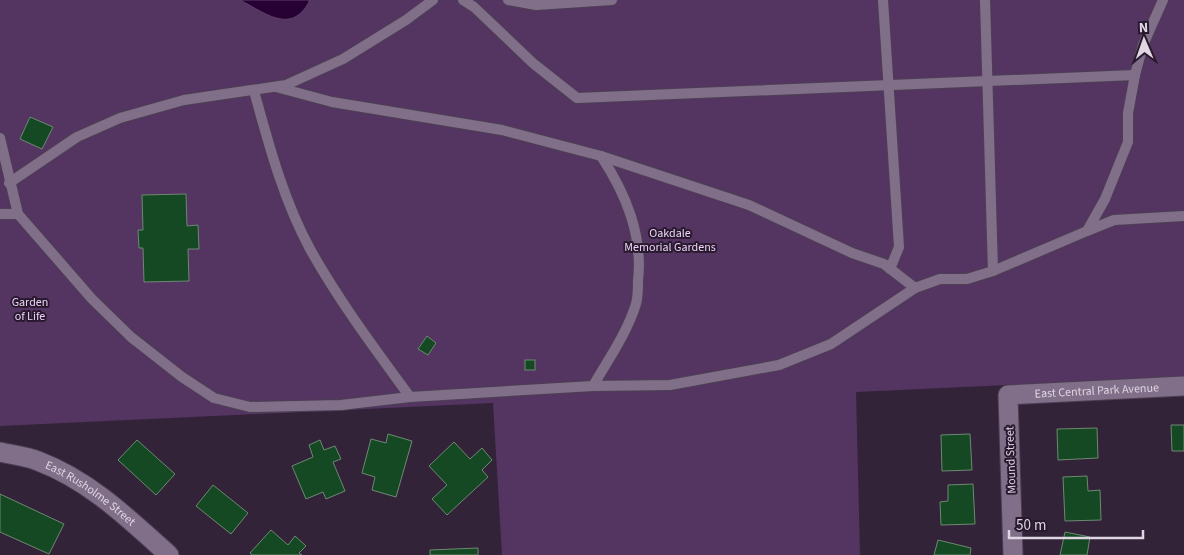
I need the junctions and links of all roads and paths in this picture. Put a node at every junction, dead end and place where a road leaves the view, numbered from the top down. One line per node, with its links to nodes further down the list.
1 (432, 0): 11 (lane)
2 (463, 0): 10 (lane)
3 (508, 0): 4 (lane)
4 (612, 0)
5 (883, 0): 10 (lane)
6 (984, 0): 9 (lane)
7 (1163, 0): 8 (lane)
8 (1135, 75): 9 (lane); 19 (lane)
9 (987, 81): 10 (lane); 21 (lane)
10 (888, 85): 20 (lane)
11 (276, 88): 12 (lane); 14 (lane)
12 (254, 91): 15 (lane); 26 (lane)
13 (0, 138): 15 (lane)
14 (601, 156): 20 (lane); 23 (lane)
15 (9, 182): 17 (lane)
16 (0, 214): 17 (lane)
17 (18, 214): 26 (lane)
18 (1184, 216): 19 (lane)
19 (1087, 231): 21 (lane)
20 (890, 269): 22 (lane)
21 (993, 271): 22 (lane)
22 (915, 288): 23 (lane)
23 (593, 386): 26 (lane)
24 (1184, 386): 25 (street, East Central Park Avenue)
25 (1008, 395): 29 (street, Mound Street)
26 (410, 397)
27 (0, 452): 28 (street, East Rusholme Street)
28 (169, 555)
29 (1013, 555)

